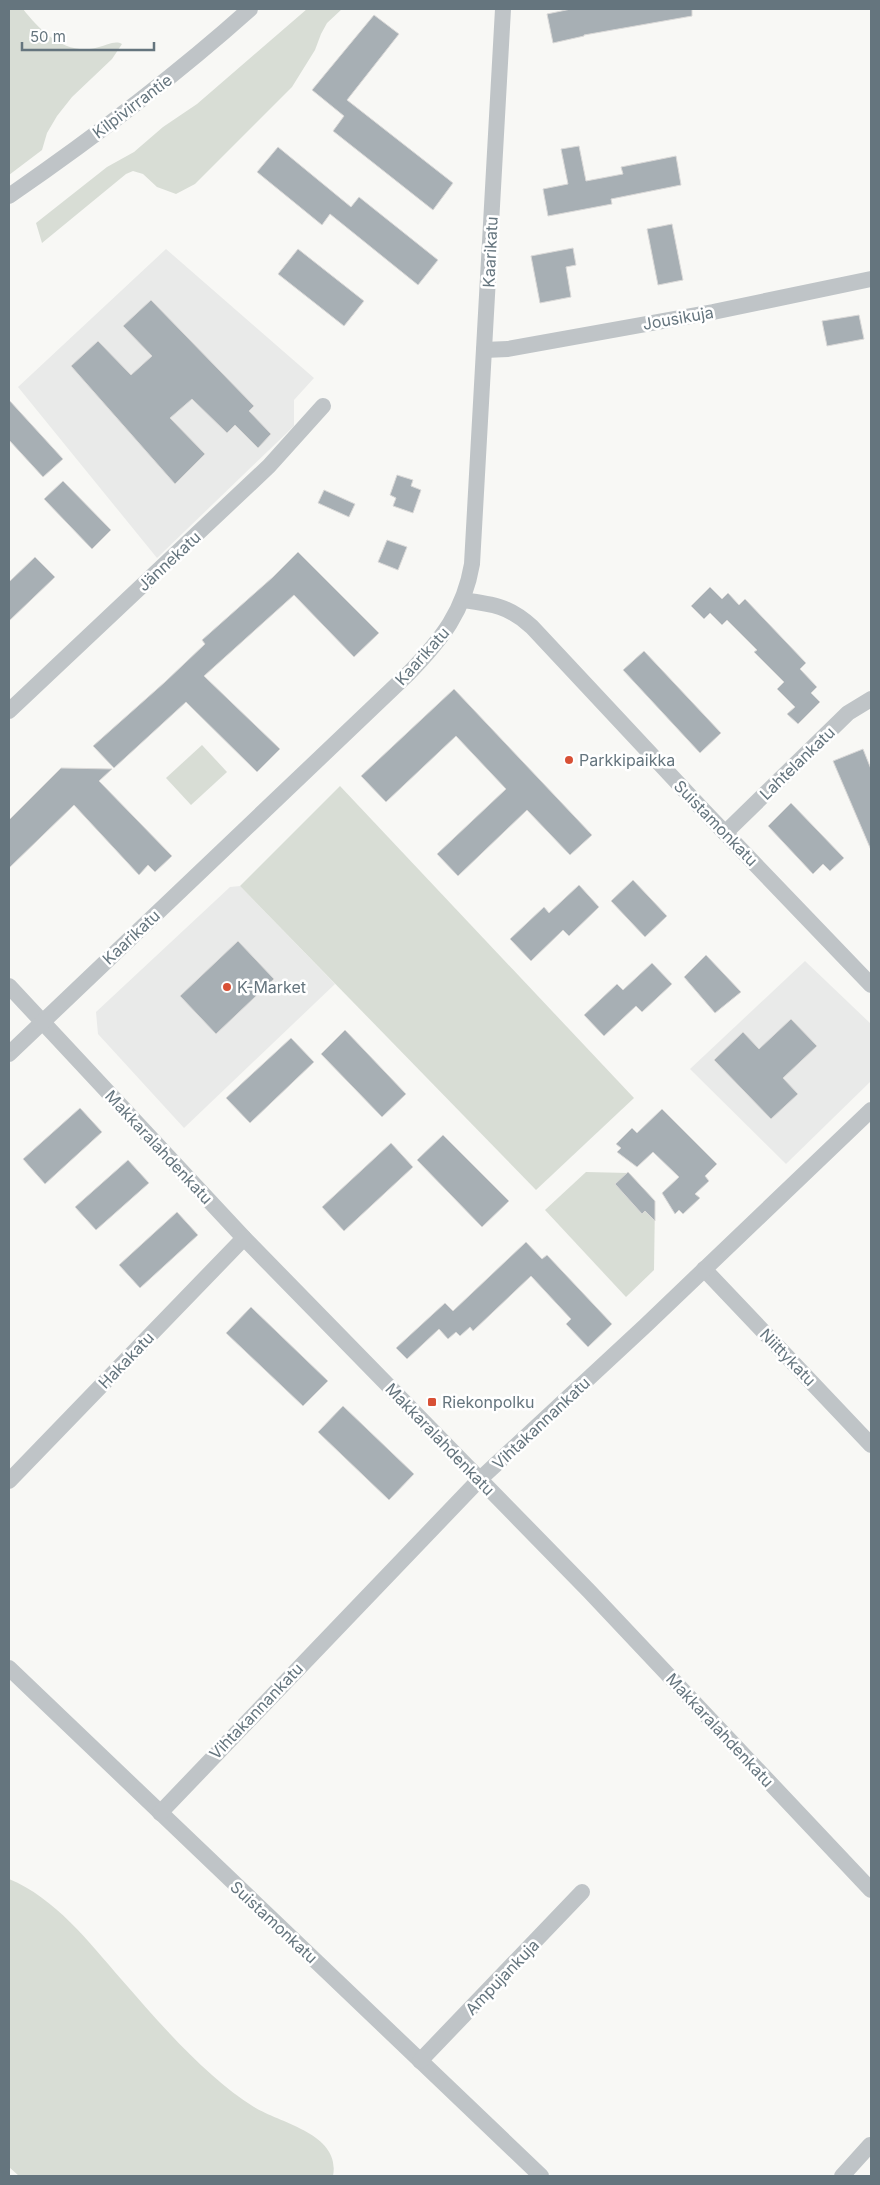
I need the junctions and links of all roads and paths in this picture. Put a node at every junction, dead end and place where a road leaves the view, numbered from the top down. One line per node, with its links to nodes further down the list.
1 (250, 9): 3 (street, Kilpivirrantie)
2 (503, 9): 5 (street, Kaarikatu)
3 (9, 196)
4 (871, 279): 5 (street, Jousikuja)
5 (484, 350): 7 (street, Kaarikatu)
6 (323, 406): 9 (street, Jännekatu)
7 (463, 600): 10 (street, Suistamonkatu); 13 (street, Kaarikatu)
8 (871, 698): 10 (street, Lahtelankatu)
9 (9, 710)
10 (725, 833): 11 (street, Suistamonkatu)
11 (871, 985)
12 (9, 986): 13 (street, Makkaralahdenkatu)
13 (42, 1021): 14 (street, Kaarikatu); 16 (street, Makkaralahdenkatu)
14 (9, 1054)
15 (871, 1110): 17 (street, Vihtakannankatu)
16 (244, 1238): 19 (street, Makkaralahdenkatu); 20 (street, Hakakatu)
17 (704, 1269): 18 (street, Niittykatu); 19 (street, Vihtakannankatu)
18 (871, 1445)
19 (479, 1480): 22 (street, Vihtakannankatu); 23 (street, Makkaralahdenkatu)
20 (9, 1481)
21 (9, 1668): 22 (street, Suistamonkatu)
22 (160, 1813): 25 (street, Suistamonkatu)
23 (871, 1890)
24 (582, 1892): 25 (street, Ampujankuja)
25 (420, 2061): 27 (street, Suistamonkatu)
26 (870, 2145): 28 (street)
27 (541, 2176)
28 (842, 2176)

